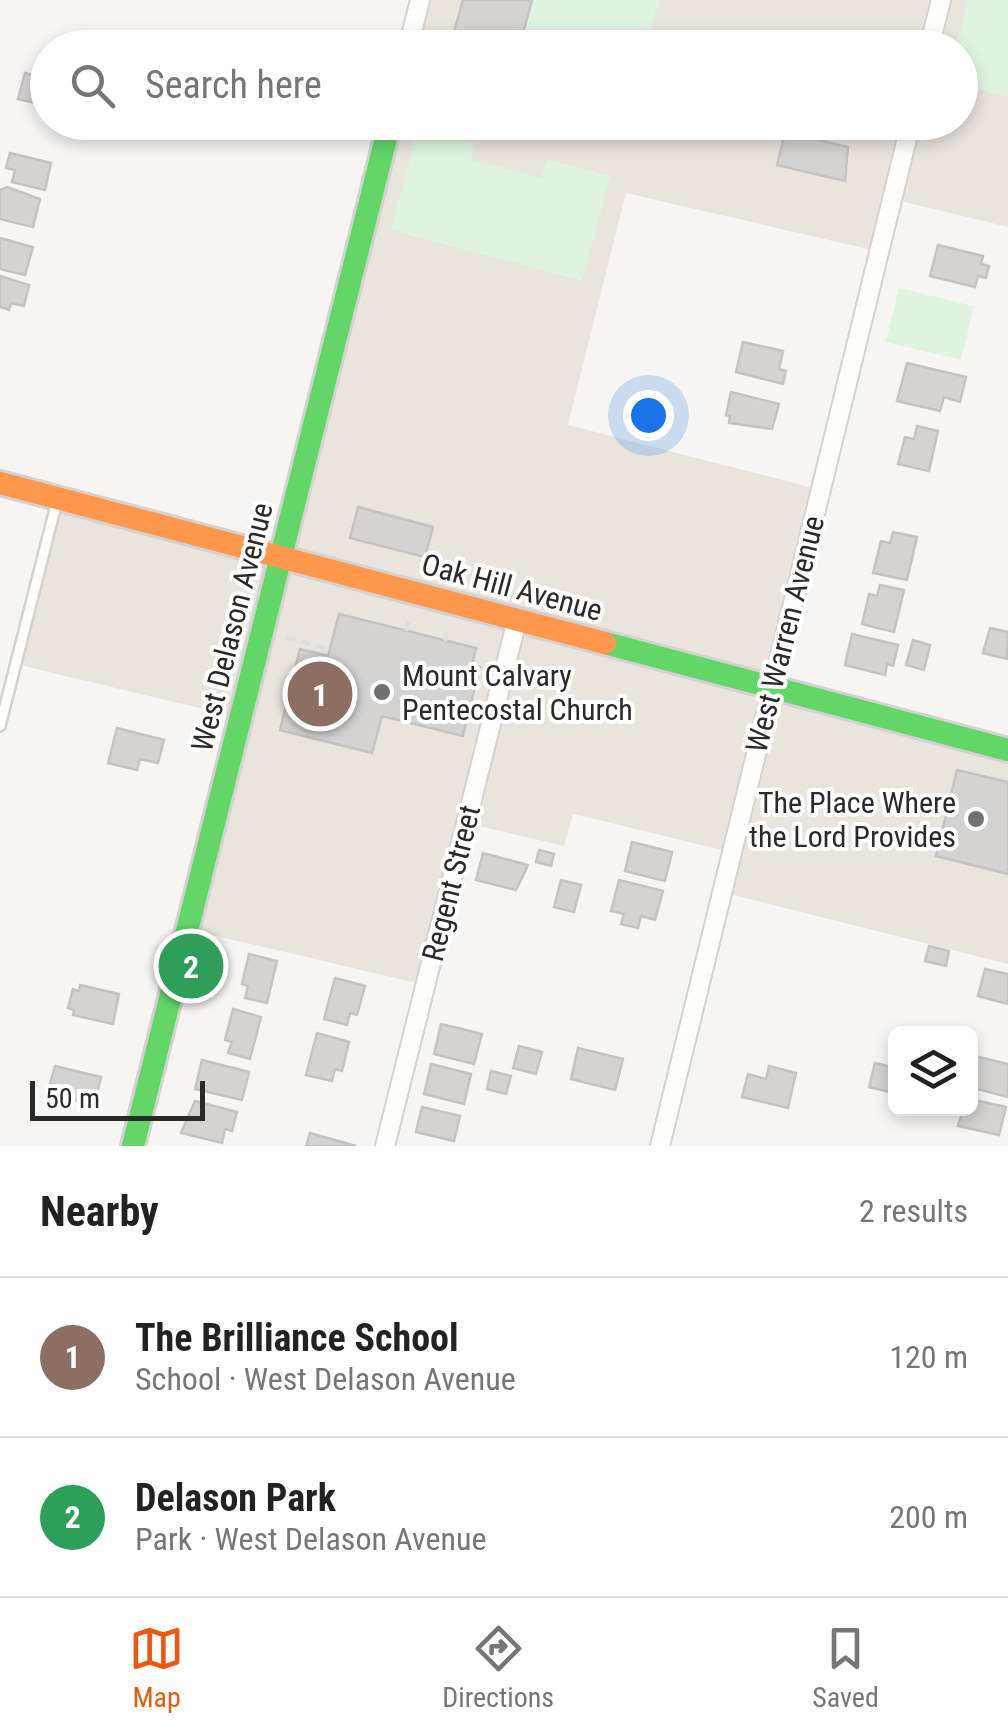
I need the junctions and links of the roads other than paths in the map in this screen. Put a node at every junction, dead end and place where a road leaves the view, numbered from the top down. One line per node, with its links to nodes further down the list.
1 (420, 0): 3 (street)
2 (940, 0): 4 (street)
3 (412, 30)
4 (933, 30)
5 (385, 140): 9 (street, West Delason Avenue)
6 (906, 140): 11 (street, West Warren Avenue)
7 (0, 483): 8 (street, Oak Hill Avenue)
8 (58, 498): 9 (street, Oak Hill Avenue); 12 (lane)
9 (281, 557): 10 (street, Oak Hill Avenue); 14 (street, West Delason Avenue)
10 (517, 620): 11 (street, Oak Hill Avenue); 15 (street, Regent Street)
11 (772, 688): 13 (street, Oak Hill Avenue); 16 (street, West Warren Avenue)
12 (0, 726)
13 (1008, 750)
14 (133, 1146)
15 (385, 1146)
16 (660, 1146)

